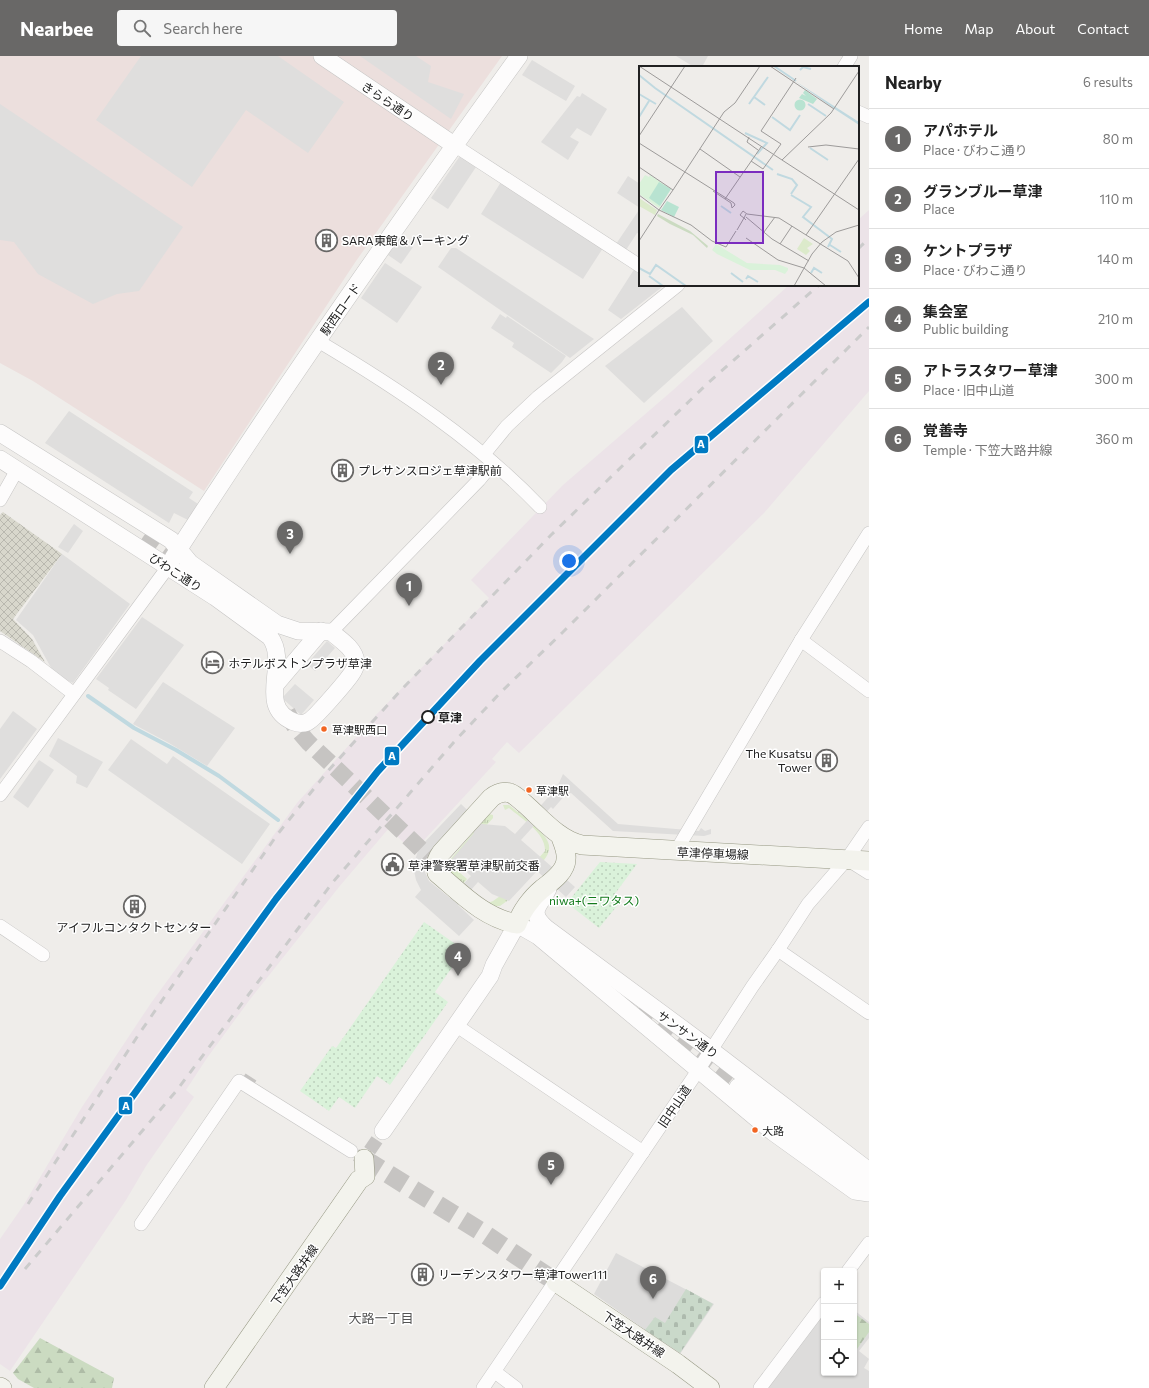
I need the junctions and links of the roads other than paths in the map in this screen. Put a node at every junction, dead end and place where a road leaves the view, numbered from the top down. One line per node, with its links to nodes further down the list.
1 (322, 56): 7 (street, きらら通り)
2 (519, 56): 7 (street, 駅西ロード)
3 (851, 56): 4 (street)
4 (845, 66)
5 (859, 112): 6 (street)
6 (869, 117)
7 (454, 145): 8 (street); 10 (street, 駅西ロード)
8 (639, 265)
9 (674, 286): 14 (street)
10 (318, 341): 14 (street); 20 (street, 駅西ロード)
11 (0, 433): 20 (street, びわこ通り)
12 (0, 445): 19 (street)
13 (0, 459): 15 (street, びわこ通り)
14 (489, 459): 17 (street); 22 (street)
15 (17, 470): 16 (street); 21 (street, びわこ通り)
16 (0, 500)
17 (540, 507)
18 (869, 533): 24 (street)
19 (143, 537)
20 (179, 549): 21 (street, 駅西ロード); 22 (street, びわこ通り)
21 (168, 567): 25 (street, びわこ通り); 27 (street)
22 (326, 632): 25 (street); 25 (street, びわこ通り)
23 (0, 640): 27 (street)
24 (801, 640): 26 (street); 31 (street)
25 (276, 684)
26 (869, 691)
27 (74, 694): 28 (street)
28 (0, 795)
29 (869, 827): 32 (street, 旧中山道)
30 (560, 835): 31 (main road, 草津停車場線); 35 (main road); 36 (main road, 草津停車場線)
31 (676, 851): 32 (main road, 草津停車場線)
32 (847, 859): 33 (main road, 草津停車場線); 34 (street); 38 (street, 旧中山道)
33 (869, 861)
34 (869, 874)
35 (549, 885): 36 (main road); 42 (street, サンサン通り)
36 (517, 924): 41 (street); 43 (street, サンサン通り)
37 (0, 926): 39 (street)
38 (778, 950): 40 (street); 42 (street, 旧中山道)
39 (43, 955)
40 (869, 1013)
41 (457, 1026): 45 (street); 46 (street)
42 (711, 1050): 43 (street, 旧中山道); 48 (street, サンサン通り)
43 (698, 1070): 46 (street, 旧中山道); 50 (street, サンサン通り)
44 (738, 1087): 49 (street)
45 (383, 1131)
46 (643, 1152): 54 (street, 旧中山道)
47 (358, 1155): 51 (street); 57 (main road, 下笠大路井線)
48 (869, 1171)
49 (869, 1184)
50 (869, 1193)
51 (141, 1224)
52 (869, 1243): 53 (street)
53 (850, 1268)
54 (556, 1282): 56 (street, 旧中山道); 60 (main road, 下笠大路井線)
55 (823, 1304): 61 (street)
56 (495, 1372): 58 (street, 旧中山道); 59 (street)
57 (214, 1388)
58 (484, 1388)
59 (516, 1388)
60 (710, 1388)
61 (760, 1388)

